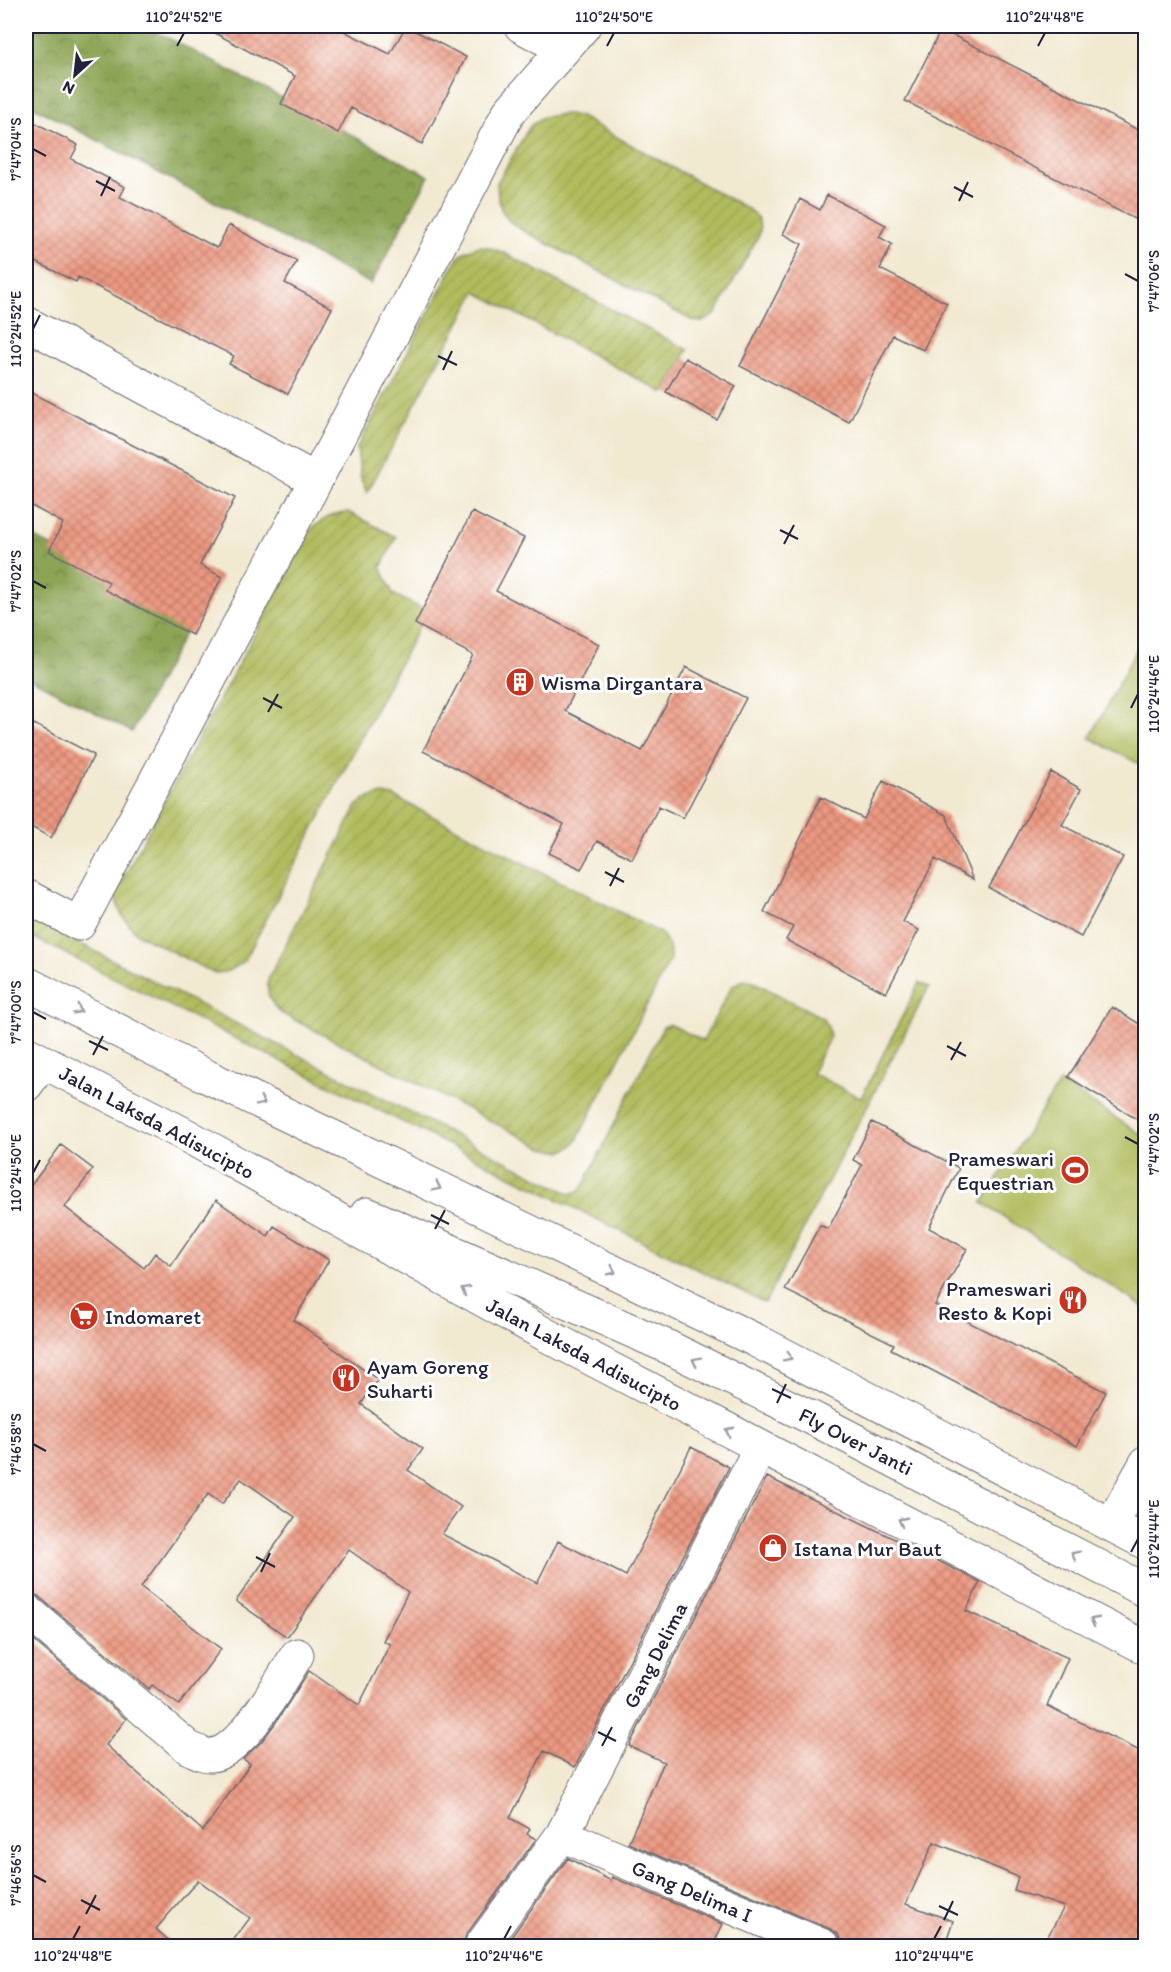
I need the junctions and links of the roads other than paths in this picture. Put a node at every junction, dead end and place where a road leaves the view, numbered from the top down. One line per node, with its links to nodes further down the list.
1 (521, 26): 2 (main road)
2 (574, 37): 4 (main road)
3 (26, 323): 4 (main road)
4 (316, 480): 5 (main road)
5 (26, 896)
6 (26, 983): 11 (main road, one-way to 11)
7 (31, 1066): 8 (main road, Jalan Laksda Adisucipto)
8 (182, 1133): 9 (main road, Jalan Laksda Adisucipto, one-way to 8); 13 (main road, Fly Over Janti, one-way to 8)
9 (760, 1448): 15 (main road, Jalan Laksda Adisucipto, one-way to 9); 17 (main road, Gang Delima)
10 (1146, 1463): 11 (main road)
11 (1111, 1525): 12 (main road)
12 (1146, 1543)
13 (1146, 1591)
14 (26, 1610): 16 (main road)
15 (1146, 1648)
16 (297, 1655)
17 (562, 1835): 18 (main road, Gang Delima); 19 (main road, Gang Delima I)
18 (481, 1947)
19 (823, 1947)

